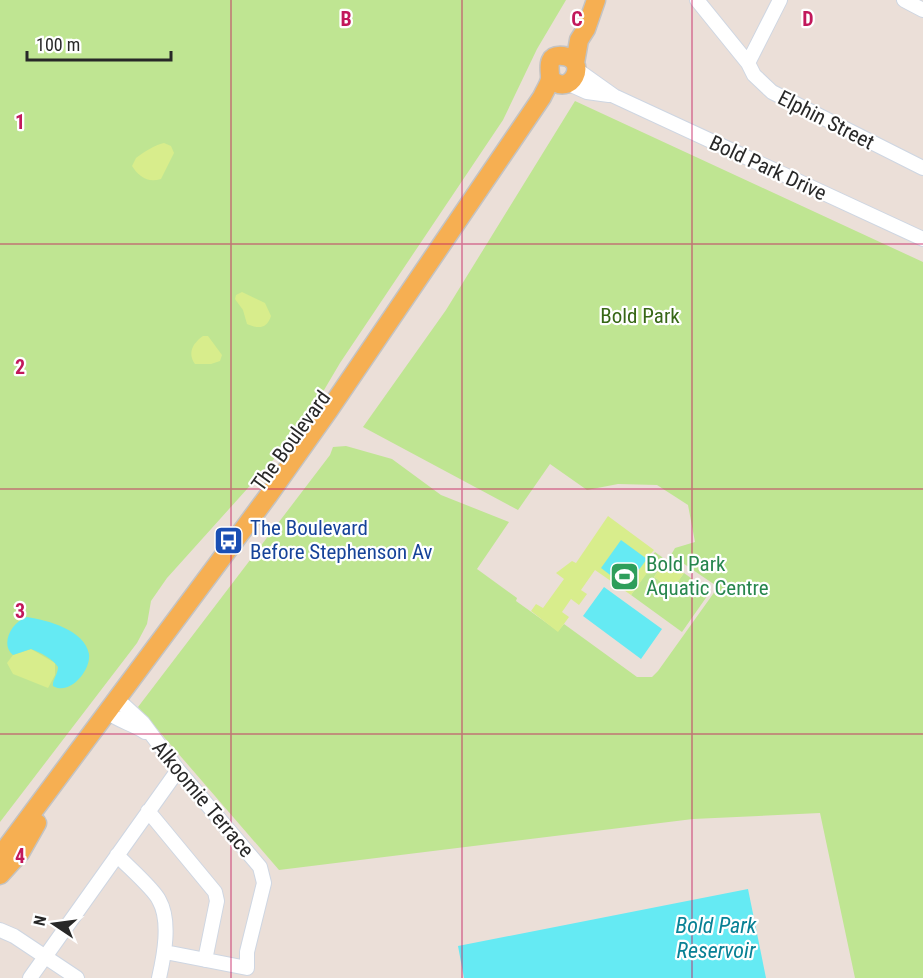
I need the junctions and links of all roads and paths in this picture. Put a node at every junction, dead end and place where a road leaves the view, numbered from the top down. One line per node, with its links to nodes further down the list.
1 (587, 0): 8 (main road, The Boulevard)
2 (596, 0): 8 (main road, The Boulevard)
3 (697, 0): 7 (street, Elphin Street)
4 (780, 0): 7 (street)
5 (904, 0): 6 (street)
6 (923, 10)
7 (748, 63): 9 (street, Elphin Street)
8 (567, 75): 10 (street, Bold Park Drive); 11 (main road, The Boulevard)
9 (923, 168)
10 (923, 239)
11 (116, 709): 12 (street, Alkoomie Terrace); 15 (main road, The Boulevard); 16 (main road, The Boulevard)
12 (178, 770): 13 (street); 22 (street, Alkoomie Terrace)
13 (148, 812): 14 (street); 22 (street)
14 (117, 855): 20 (street); 21 (street)
15 (0, 856)
16 (0, 875)
17 (0, 917): 19 (street)
18 (0, 930): 19 (street)
19 (14, 936): 21 (street)
20 (165, 952): 22 (street); 25 (street)
21 (45, 957): 23 (street); 24 (street)
22 (205, 960)
23 (30, 978)
24 (77, 978)
25 (159, 978)

